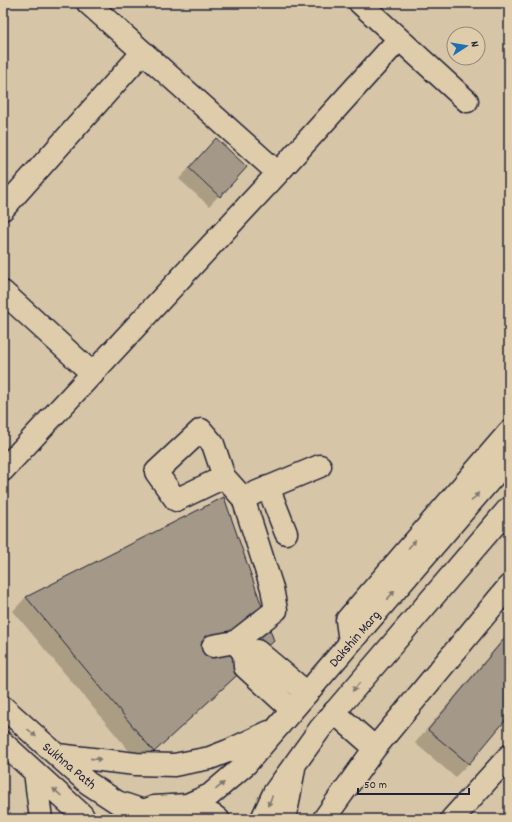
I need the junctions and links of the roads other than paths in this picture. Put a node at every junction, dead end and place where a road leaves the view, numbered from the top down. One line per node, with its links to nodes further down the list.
1 (88, 3): 4 (street)
2 (360, 3): 3 (street)
3 (399, 39): 5 (street); 6 (street)
4 (143, 52): 6 (street); 7 (street)
5 (467, 101)
6 (278, 173): 9 (street)
7 (3, 209)
8 (3, 292): 9 (street)
9 (93, 374): 13 (street)
10 (509, 432): 21 (street, one-way to 10)
11 (509, 458): 21 (street, Dakshin Marg, one-way to 11)
12 (320, 466): 15 (street)
13 (3, 470)
14 (224, 477): 16 (street)
15 (268, 487): 16 (street); 19 (street)
16 (244, 498): 23 (street)
17 (509, 508): 24 (street)
18 (509, 522): 24 (street)
19 (286, 533)
20 (509, 586): 31 (street)
21 (350, 642): 25 (street, Dakshin Marg)
22 (213, 646): 23 (street)
23 (240, 648): 25 (street); 27 (street)
24 (374, 666): 28 (street, one-way to 28)
25 (307, 693): 27 (street, Dakshin Marg)
26 (3, 707): 32 (street, Sukhna Path, one-way to 32)
27 (292, 710): 29 (street, Dakshin Marg)
28 (334, 712): 31 (street); 34 (street)
29 (277, 728): 32 (street, one-way to 29); 36 (street, Dakshin Marg, one-way to 29)
30 (3, 743): 35 (street, Sukhna Path)
31 (375, 748): 44 (street)
32 (57, 755): 37 (street, Sukhna Path)
33 (509, 756): 38 (street)
34 (295, 763): 42 (street, one-way to 42); 43 (street)
35 (35, 772): 39 (street); 40 (street, Sukhna Path, one-way to 35)
36 (187, 805): 37 (street); 41 (street)
37 (138, 815)
38 (463, 815)
39 (41, 819)
40 (84, 819)
41 (218, 819)
42 (262, 819)
43 (285, 819)
44 (324, 819)

